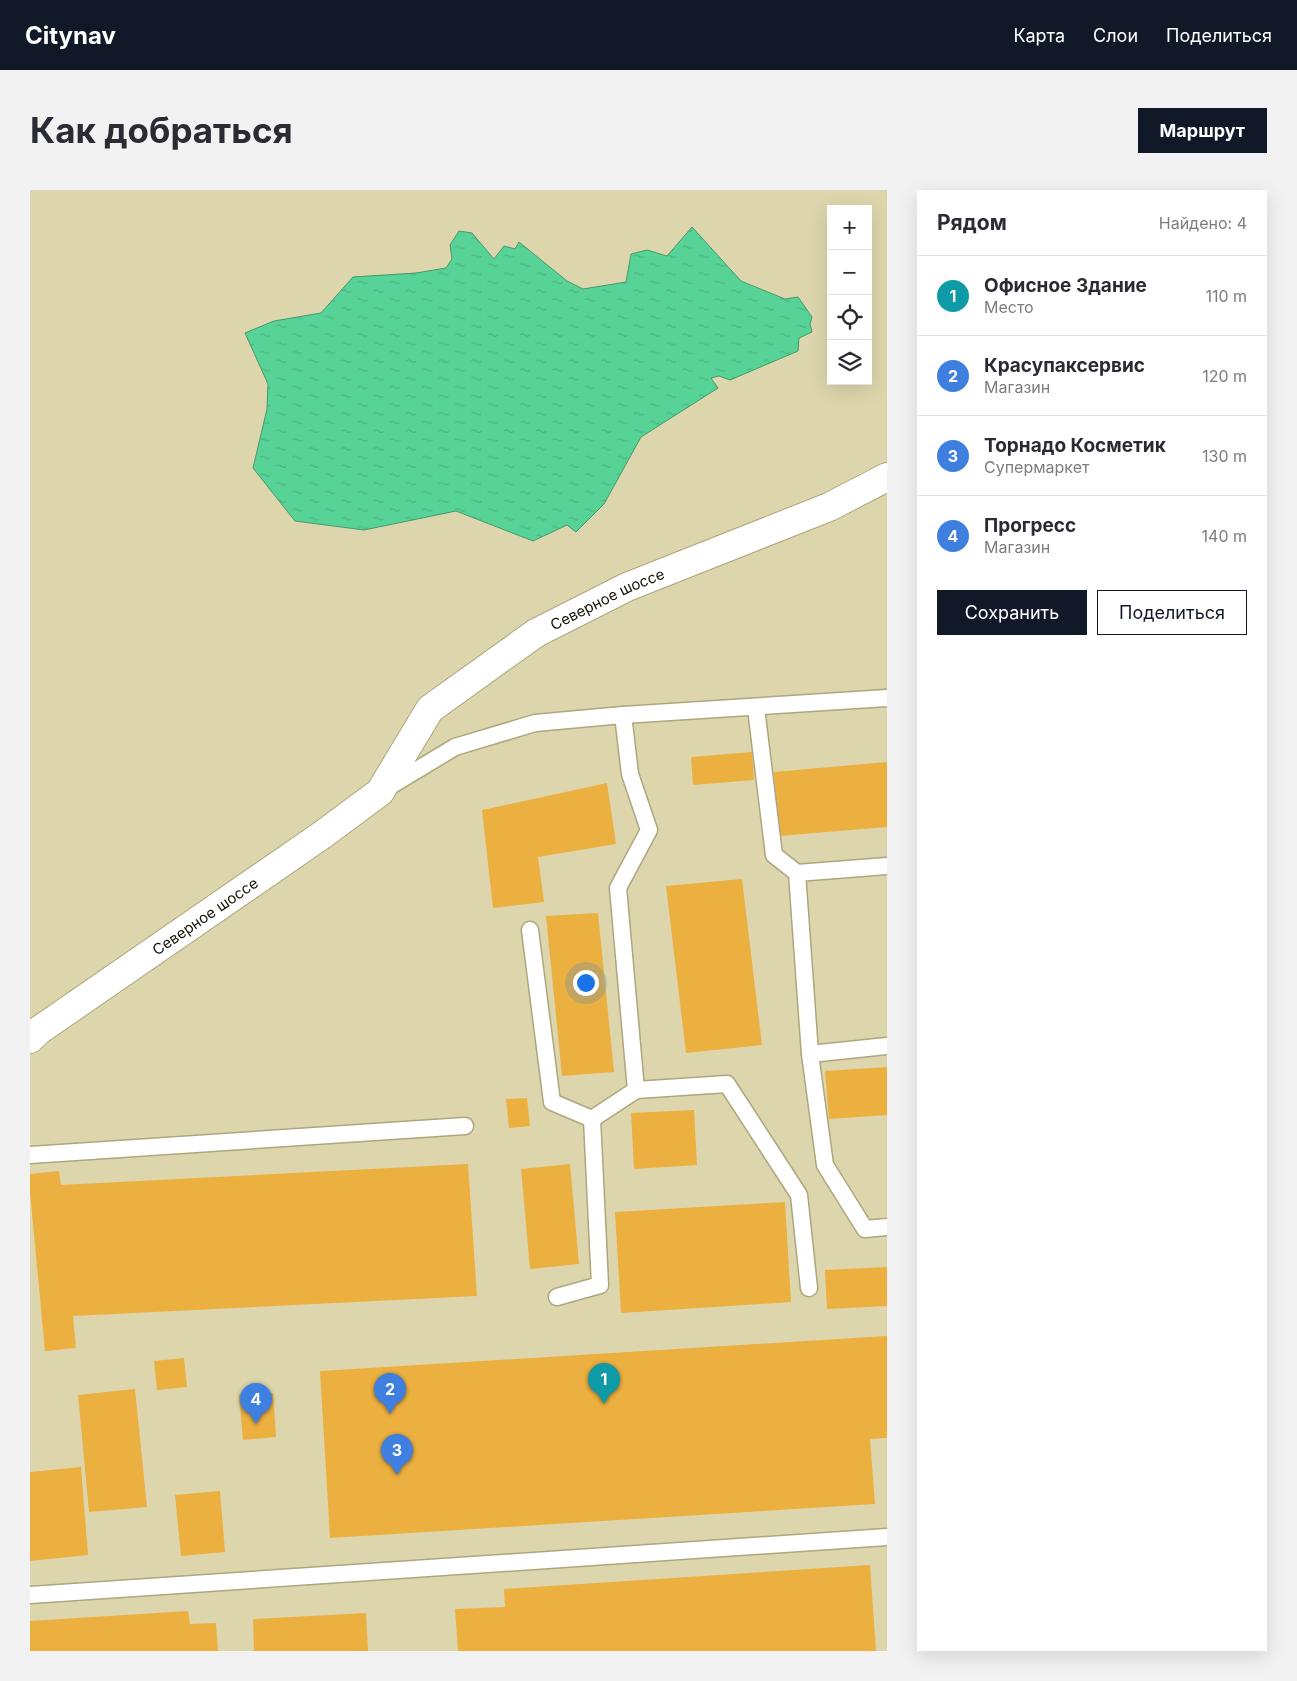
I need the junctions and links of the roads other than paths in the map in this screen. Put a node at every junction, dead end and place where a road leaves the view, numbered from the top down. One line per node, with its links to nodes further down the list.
1 (887, 477): 5 (street, Северное шоссе)
2 (887, 698): 3 (lane, Северное шоссе)
3 (756, 708): 4 (lane, Северное шоссе); 7 (lane)
4 (623, 715): 5 (lane, Северное шоссе); 12 (lane)
5 (380, 792): 9 (street, Северное шоссе)
6 (887, 866): 7 (lane)
7 (797, 873): 11 (lane)
8 (530, 930): 13 (lane)
9 (30, 1039)
10 (887, 1046): 11 (lane)
11 (810, 1054): 16 (lane)
12 (636, 1090): 13 (lane); 17 (lane)
13 (592, 1119): 18 (lane)
14 (465, 1126): 15 (lane)
15 (30, 1155)
16 (887, 1228)
17 (809, 1288)
18 (557, 1297)
19 (887, 1537): 20 (lane)
20 (30, 1595)

